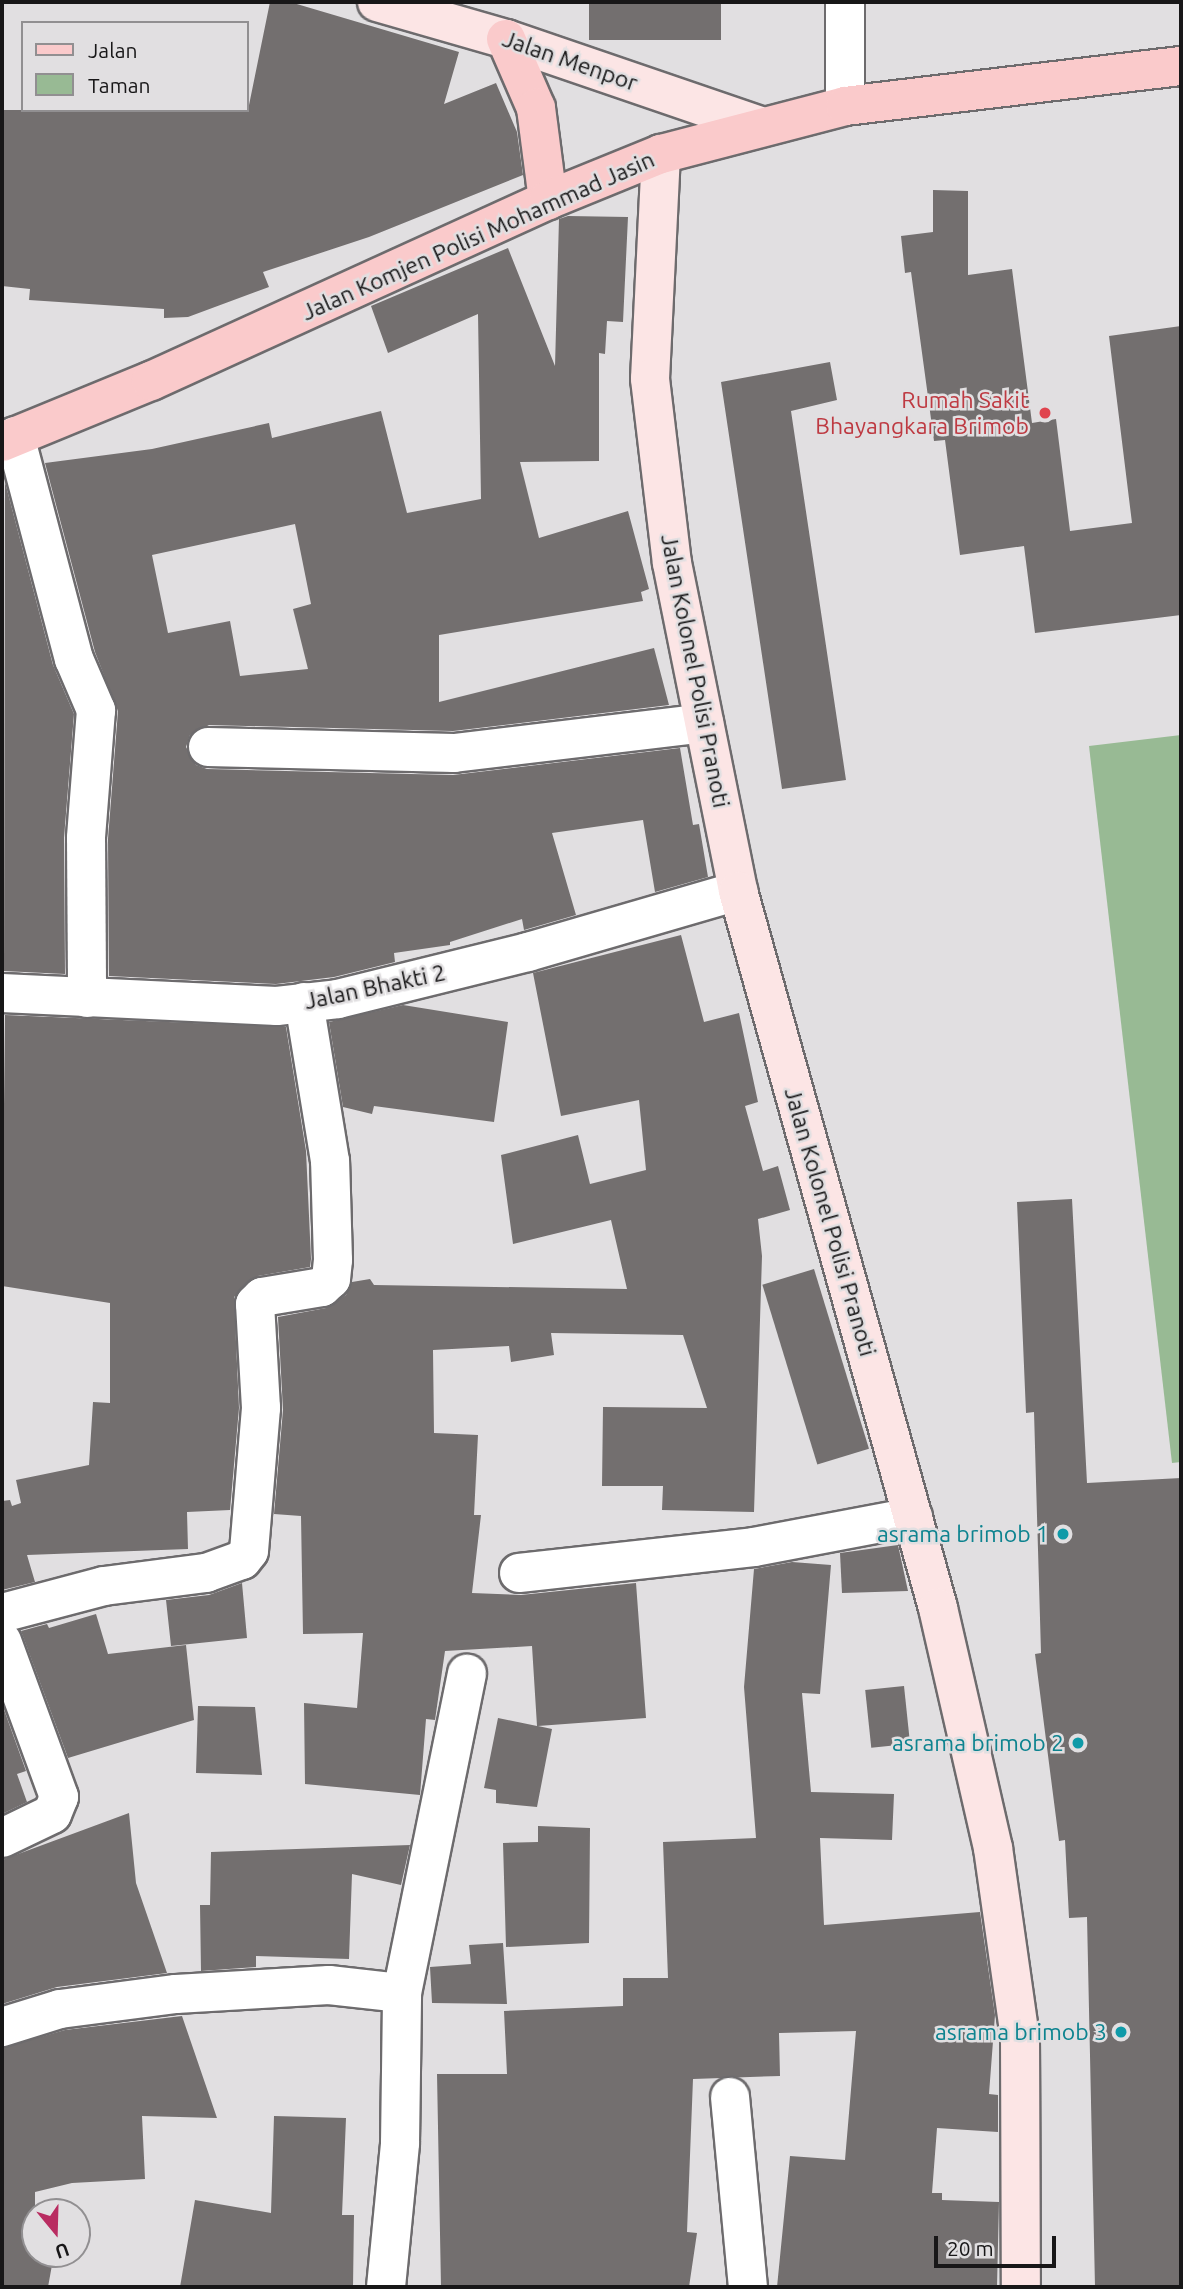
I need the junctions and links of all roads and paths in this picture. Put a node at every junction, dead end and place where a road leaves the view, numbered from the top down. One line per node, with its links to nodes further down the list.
1 (377, 2): 3 (street, Jalan Menpor)
2 (845, 2): 5 (street)
3 (506, 39): 6 (street, Jalan Menpor); 8 (main road)
4 (1181, 66): 5 (main road, Jalan Komjen Polisi Mohammad Jasin)
5 (845, 106): 6 (main road, Jalan Komjen Polisi Mohammad Jasin)
6 (760, 125): 7 (main road, Jalan Komjen Polisi Mohammad Jasin)
7 (661, 154): 8 (main road, Jalan Komjen Polisi Mohammad Jasin); 10 (street, Jalan Kolonel Polisi Pranoti)
8 (548, 200): 9 (main road, Jalan Komjen Polisi Mohammad Jasin)
9 (8, 439): 14 (street)
10 (704, 723): 11 (street); 12 (street, Jalan Kolonel Polisi Pranoti)
11 (208, 747)
12 (738, 891): 15 (street, Jalan Bhakti 2); 16 (street, Jalan Kolonel Polisi Pranoti)
13 (2, 993): 14 (street, Jalan Bhakti 2)
14 (87, 999): 15 (street, Jalan Bhakti 2)
15 (304, 1002): 18 (street)
16 (913, 1517): 17 (street); 27 (street, Jalan Kolonel Polisi Pranoti)
17 (519, 1573)
18 (2, 1613)
19 (2, 1641): 21 (street)
20 (467, 1674): 22 (street)
21 (2, 1838)
22 (402, 1993): 23 (street); 25 (street)
23 (2, 2027)
24 (730, 2097): 26 (street)
25 (386, 2287)
26 (748, 2287)
27 (1021, 2287)

